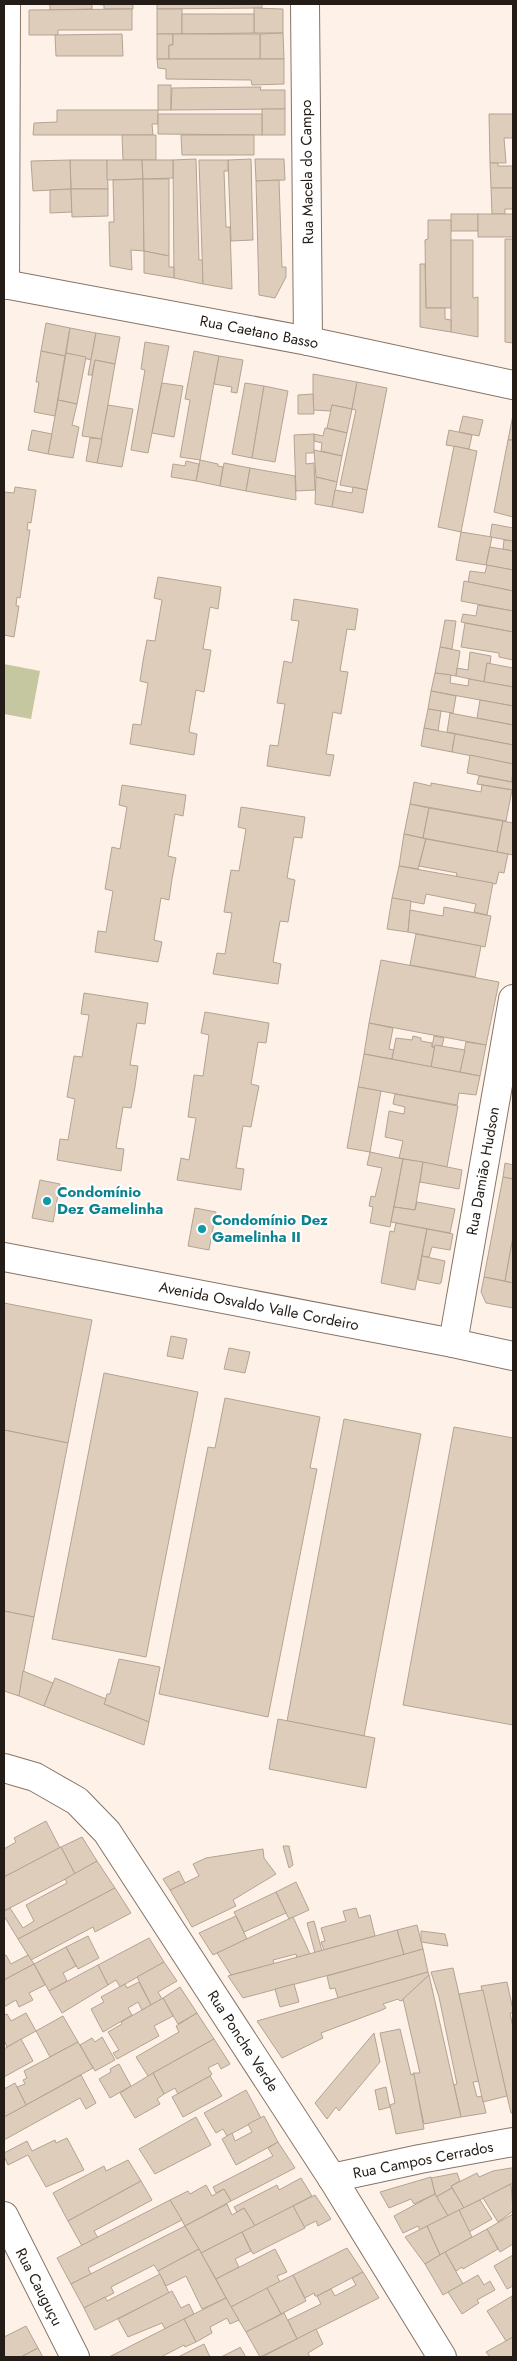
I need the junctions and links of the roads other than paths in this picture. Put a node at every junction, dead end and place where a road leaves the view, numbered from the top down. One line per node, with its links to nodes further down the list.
1 (6, 4): 3 (street)
2 (305, 4): 4 (street, Rua Macela do Campo)
3 (5, 285): 4 (street, Rua Caetano Basso)
4 (308, 341): 5 (street, Rua Caetano Basso)
5 (513, 385)
6 (513, 999): 8 (street, Rua Damião Hudson)
7 (4, 1257): 8 (street, Avenida Osvaldo Valle Cordeiro)
8 (453, 1343): 9 (street, Avenida Osvaldo Valle Cordeiro)
9 (513, 1356)
10 (4, 1768): 12 (street, Rua Ponche Verde)
11 (513, 2142): 12 (street, Rua Campos Cerrados)
12 (332, 2178): 15 (street, Rua Ponche Verde)
13 (4, 2216): 14 (street, Rua Cauguçu)
14 (75, 2357)
15 (442, 2357)

